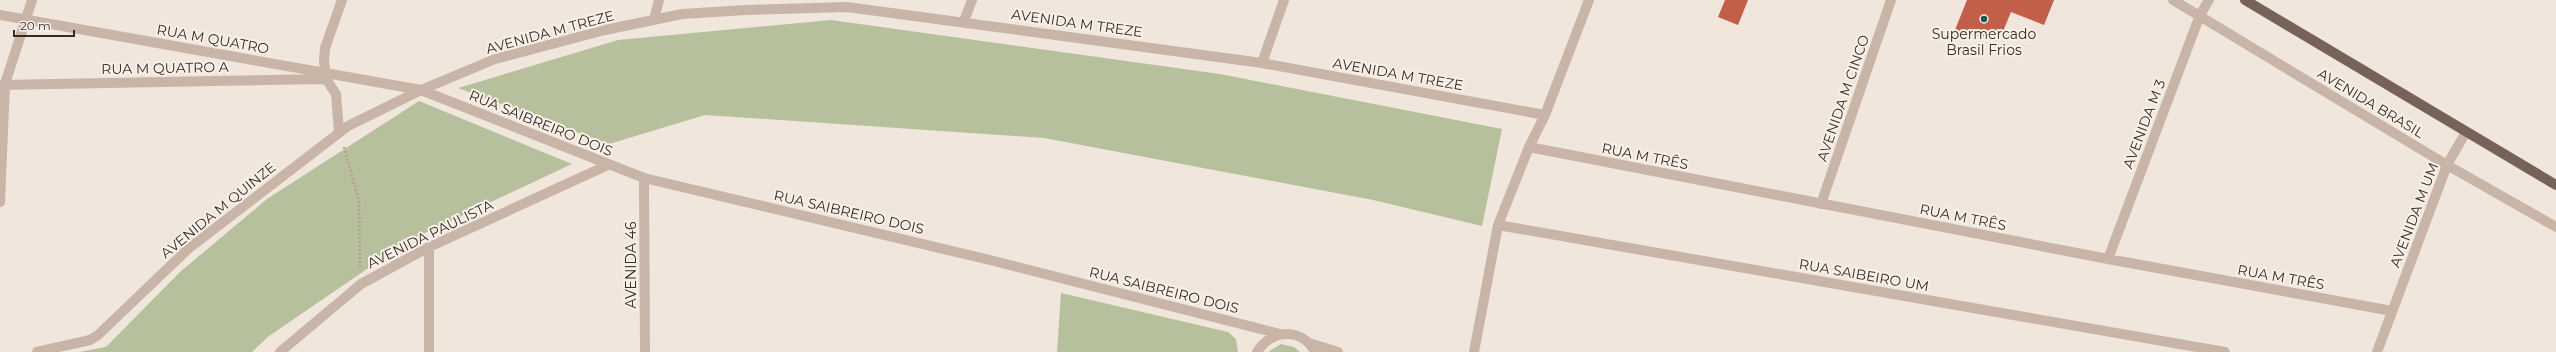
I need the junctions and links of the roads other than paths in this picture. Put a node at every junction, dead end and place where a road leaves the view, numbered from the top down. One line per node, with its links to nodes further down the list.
1 (32, 0): 13 (street)
2 (342, 0): 17 (street)
3 (659, 0): 14 (street)
4 (972, 0): 15 (street)
5 (1284, 0): 16 (street)
6 (1589, 0): 20 (street)
7 (1891, 0): 29 (street, AVENIDA M CINCO)
8 (2173, 0): 12 (street, AVENIDA BRASIL)
9 (2209, 0): 12 (street, AVENIDA M 3)
10 (2245, 0): 22 (main road, AVENIDA BRASIL)
11 (0, 15): 13 (street, RUA M QUATRO)
12 (2200, 16): 25 (street, AVENIDA BRASIL); 33 (street, AVENIDA M 3)
13 (24, 20): 17 (street, RUA M QUATRO); 18 (street)
14 (654, 20): 15 (street, AVENIDA M TREZE); 19 (street, AVENIDA M TREZE)
15 (964, 22): 16 (street, AVENIDA M TREZE)
16 (1262, 64): 20 (street, AVENIDA M TREZE)
17 (325, 76): 18 (street, RUA M QUATRO A); 19 (street, RUA M QUATRO); 21 (street)
18 (2, 84): 28 (street)
19 (421, 90): 21 (street, AVENIDA M QUINZE); 24 (street, RUA SAIBREIRO DOIS)
20 (1546, 115): 23 (street)
21 (340, 132): 37 (street, AVENIDA M QUINZE)
22 (2466, 132): 25 (street, AVENIDA M UM); 27 (main road, AVENIDA BRASIL)
23 (1529, 147): 29 (street, RUA M TRÊS); 30 (street)
24 (608, 165): 26 (street, RUA SAIBREIRO DOIS); 32 (street, AVENIDA PAULISTA)
25 (2447, 165): 31 (street, AVENIDA BRASIL); 34 (street, AVENIDA M UM)
26 (644, 178): 35 (street, RUA SAIBREIRO DOIS); 40 (street, AVENIDA 46)
27 (2556, 185)
28 (0, 202)
29 (1821, 204): 33 (street, RUA M TRÊS)
30 (1498, 225): 44 (street); 45 (street, RUA SAIBEIRO UM)
31 (2556, 227)
32 (429, 247): 38 (street, AVENIDA PAULISTA); 39 (street)
33 (2108, 260): 34 (street, RUA M TRÊS)
34 (2392, 311): 46 (street, AVENIDA M UM)
35 (1280, 334): 36 (street, RUA SAIBREIRO DOIS); 41 (street)
36 (1309, 343): 42 (street); 43 (street)
37 (37, 352)
38 (280, 352)
39 (429, 352)
40 (645, 352)
41 (1258, 352)
42 (1315, 352)
43 (1338, 352)
44 (1474, 352)
45 (2225, 352)
46 (2377, 352)

